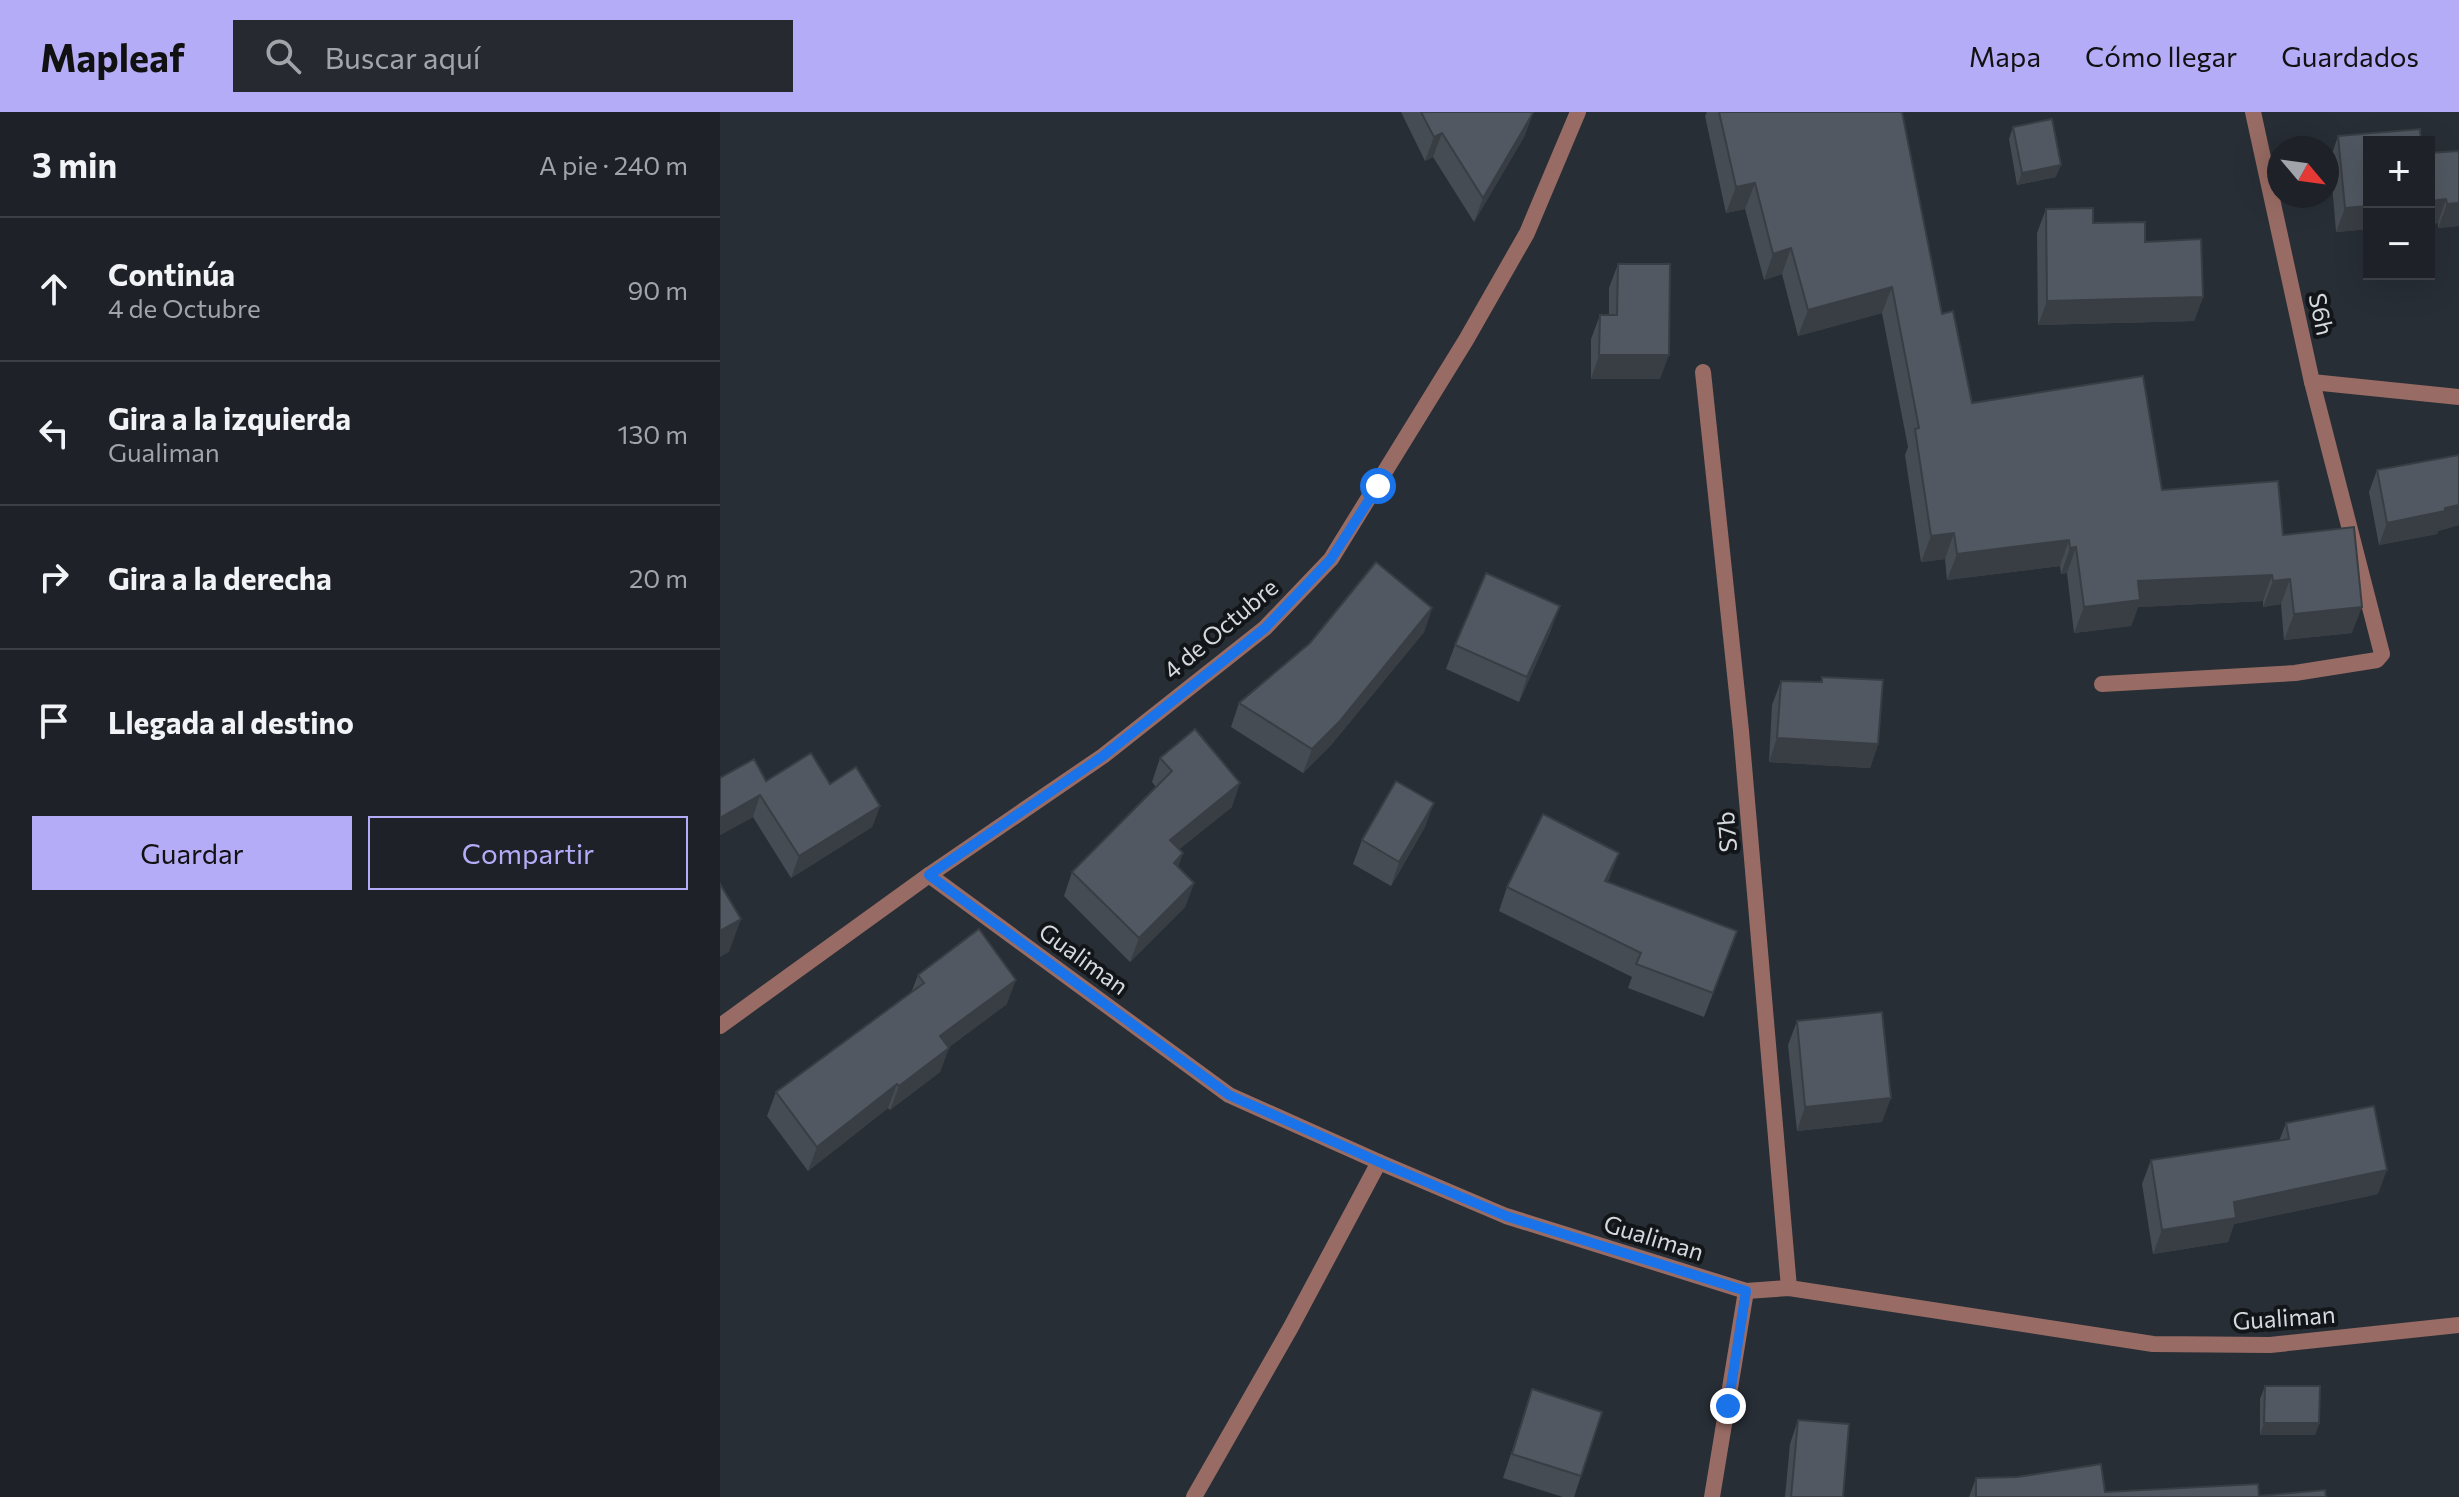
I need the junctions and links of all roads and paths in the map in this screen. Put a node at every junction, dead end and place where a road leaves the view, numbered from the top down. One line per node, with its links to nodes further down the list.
1 (1578, 112): 7 (street, 4 de Octubre)
2 (2253, 112): 4 (street, S6h)
3 (1703, 372): 10 (street, S7b)
4 (2312, 382): 5 (street); 6 (street, S6h)
5 (2459, 397)
6 (2102, 684)
7 (929, 875): 8 (street, 4 de Octubre); 9 (street, Gualiman)
8 (720, 1026)
9 (1379, 1162): 11 (street, Gualiman); 13 (street)
10 (1789, 1288): 11 (street, Gualiman); 12 (street, Gualiman)
11 (1746, 1291): 14 (street)
12 (2459, 1325)
13 (1194, 1497)
14 (1712, 1497)

